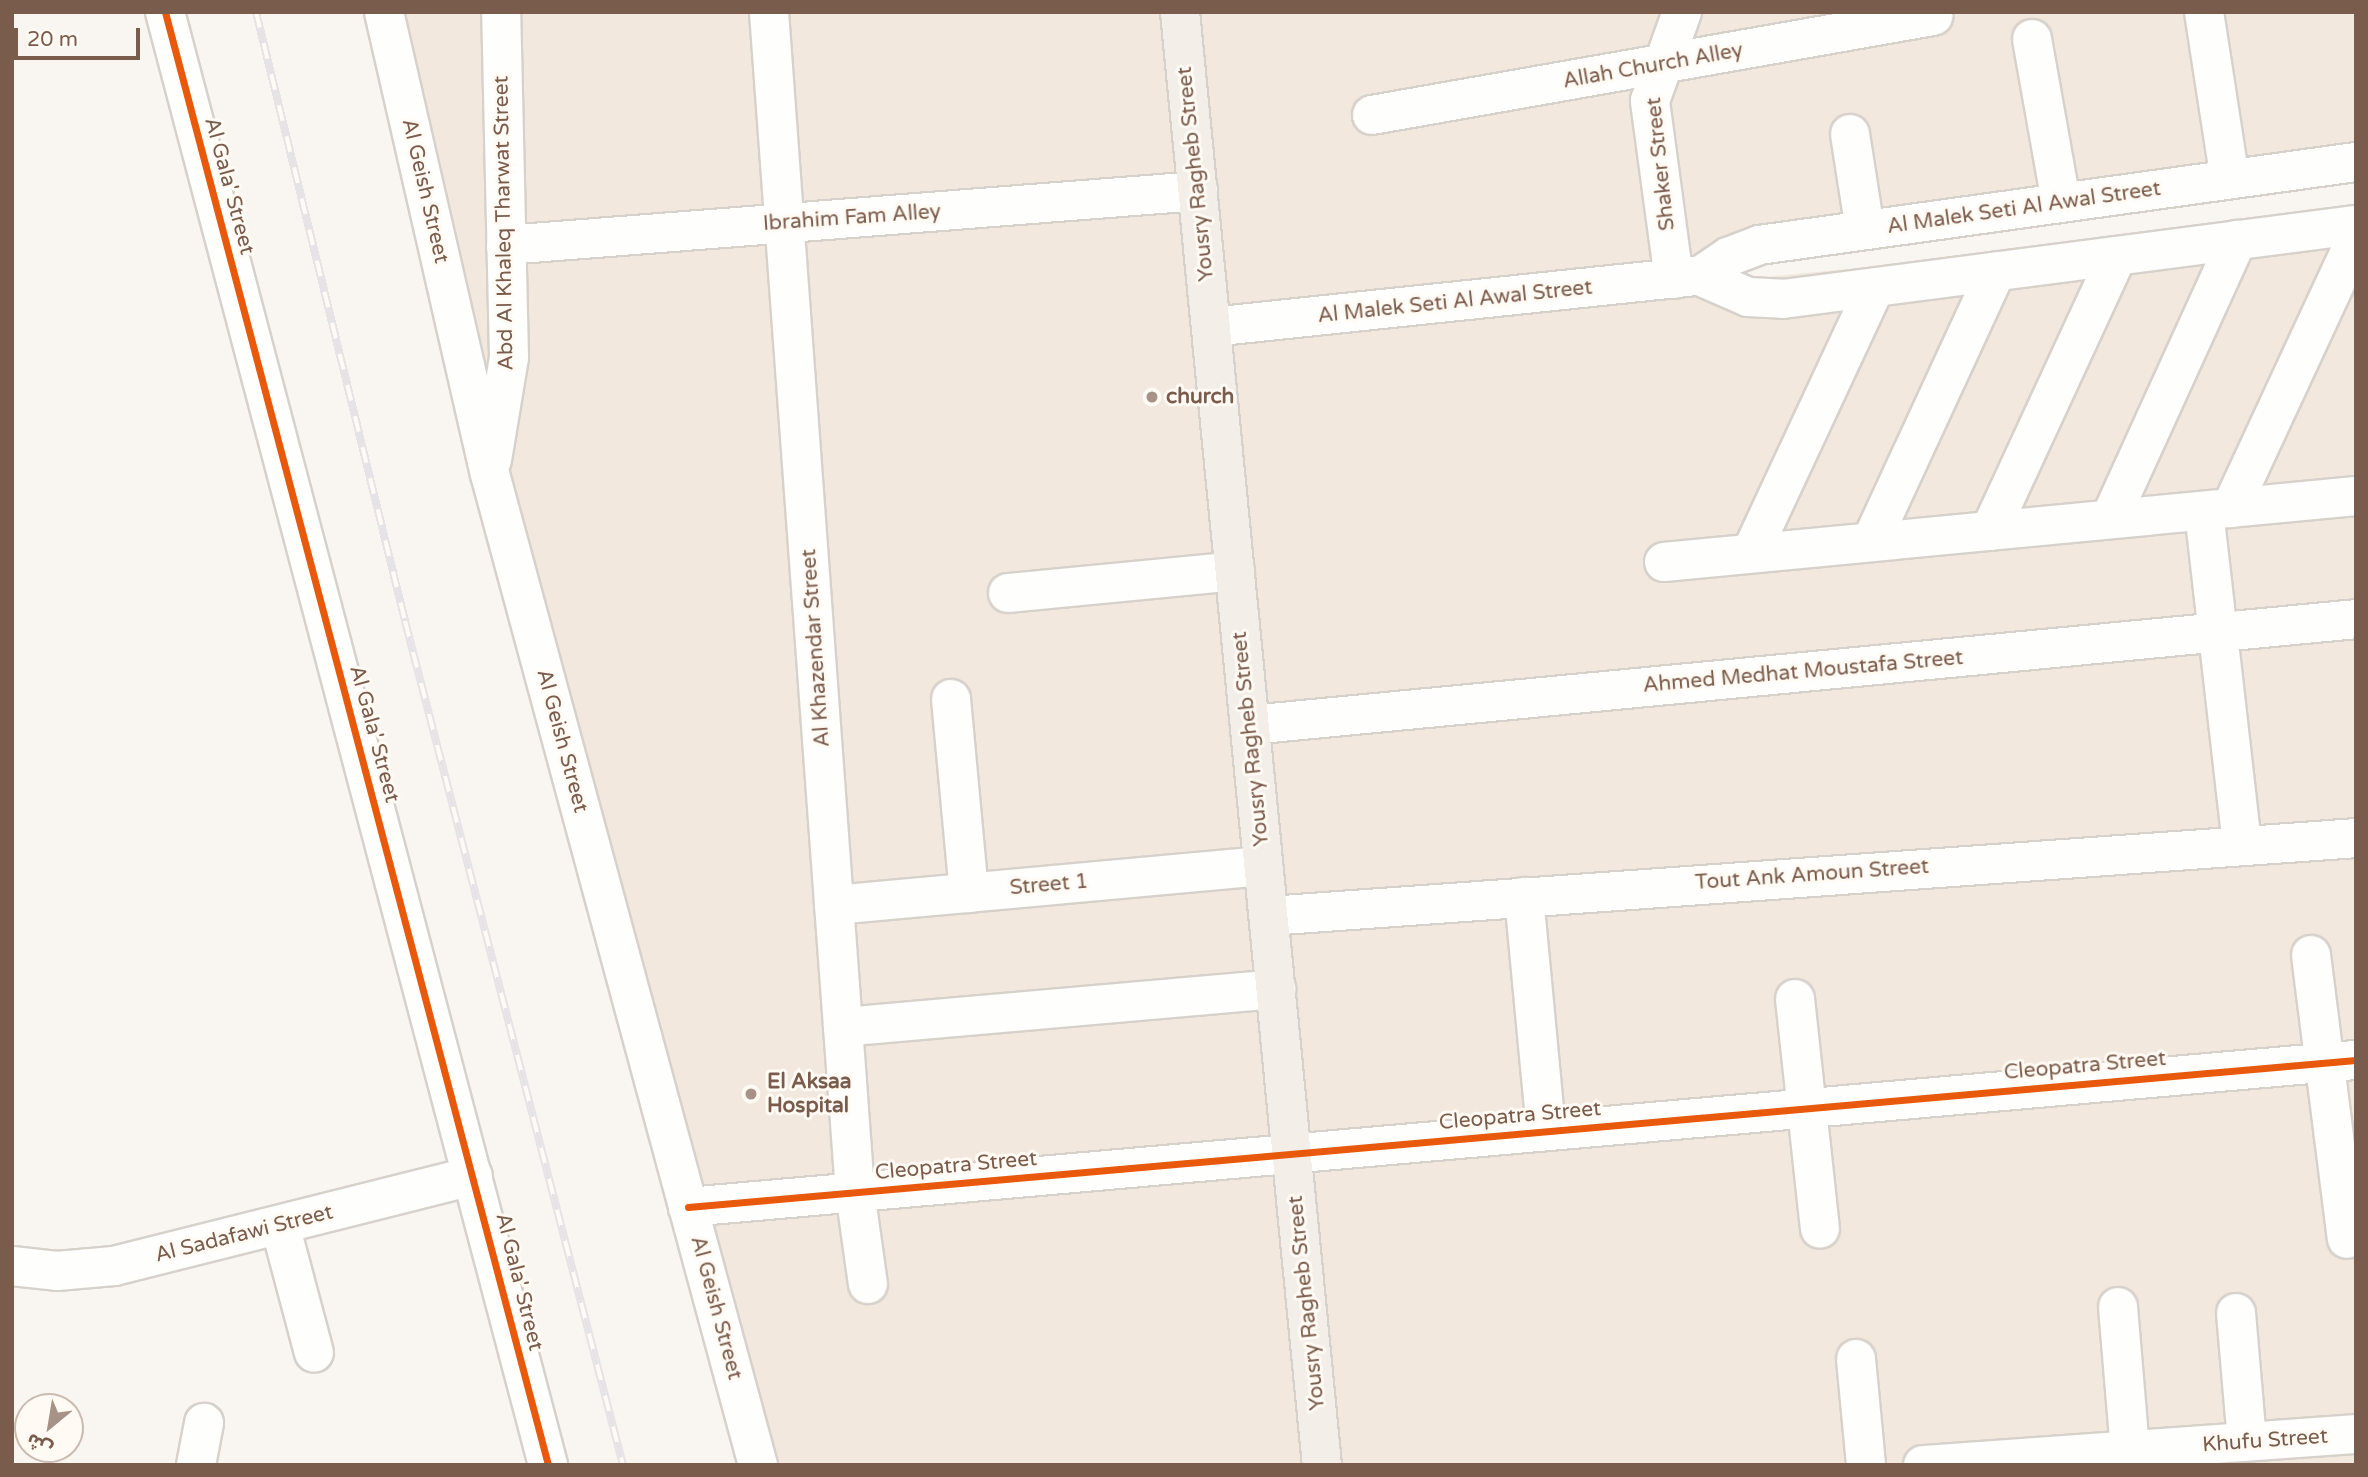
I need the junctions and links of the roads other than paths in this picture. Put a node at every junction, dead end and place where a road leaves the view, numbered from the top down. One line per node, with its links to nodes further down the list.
1 (164, 12): 57 (street, Al Gala' Street)
2 (384, 12): 28 (street, Al Geish Street)
3 (500, 12): 22 (street, Abd Al Khaleq Tharwat Street)
4 (769, 12): 17 (street, Al Khazendar Street)
5 (1180, 12): 15 (main road, Yousry Ragheb Street)
6 (1682, 12): 10 (street, Shaker Street)
7 (2204, 12): 14 (street)
8 (1933, 16): 10 (street, Allah Church Alley)
9 (2032, 38): 16 (street)
10 (1662, 64): 11 (street, Allah Church Alley); 25 (street, Shaker Street)
11 (1372, 115)
12 (1850, 134): 19 (street)
13 (2356, 162): 14 (street, Al Malek Seti Al Awal Street)
14 (2230, 179): 16 (street, Al Malek Seti Al Awal Street)
15 (1198, 191): 17 (street, Ibrahim Fam Alley); 27 (main road, Yousry Ragheb Street)
16 (2061, 202): 19 (street, Al Malek Seti Al Awal Street)
17 (785, 223): 22 (street, Ibrahim Fam Alley); 47 (street, Al Khazendar Street)
18 (2356, 225): 21 (street)
19 (1864, 230): 25 (street, Al Malek Seti Al Awal Street)
20 (2356, 239): 30 (street)
21 (2238, 240): 23 (street); 31 (street)
22 (506, 245): 28 (street, Abd Al Khaleq Tharwat Street)
23 (2118, 256): 24 (street); 32 (street)
24 (1996, 272): 26 (street); 33 (street)
25 (1687, 277): 26 (street); 27 (street, Al Malek Seti Al Awal Street)
26 (1875, 287): 34 (street)
27 (1211, 327): 36 (main road, Yousry Ragheb Street)
28 (490, 474): 59 (street, Al Geish Street)
29 (2353, 491): 30 (street)
30 (2217, 510): 31 (street); 39 (street)
31 (2110, 519): 32 (street)
32 (1990, 531): 33 (street)
33 (1871, 542): 34 (street)
34 (1751, 553): 35 (street)
35 (1664, 562)
36 (1235, 571): 37 (street); 41 (main road, Yousry Ragheb Street)
37 (1008, 593)
38 (2356, 619): 39 (street, Ahmed Medhat Moustafa Street)
39 (2218, 632): 41 (street, Ahmed Medhat Moustafa Street); 43 (street)
40 (951, 699): 45 (street)
41 (1250, 725): 44 (main road, Yousry Ragheb Street)
42 (2356, 838): 43 (street, Tout Ank Amoun Street)
43 (2242, 843): 46 (street, Tout Ank Amoun Street)
44 (1264, 866): 45 (street, Street 1); 48 (main road, Yousry Ragheb Street)
45 (969, 893): 47 (street, Street 1)
46 (1524, 897): 48 (street, Tout Ank Amoun Street); 55 (street)
47 (834, 905): 52 (street, Al Khazendar Street)
48 (1269, 916): 50 (main road, Yousry Ragheb Street)
49 (2311, 955): 53 (street)
50 (1276, 989): 52 (street); 56 (main road, Yousry Ragheb Street)
51 (1795, 999): 54 (street)
52 (843, 1027): 58 (street, Al Khazendar Street)
53 (2340, 1061): 54 (street, Cleopatra Street); 62 (street)
54 (1811, 1108): 55 (street, Cleopatra Street); 61 (street)
55 (1546, 1131): 56 (street, Cleopatra Street)
56 (1292, 1154): 58 (street, Cleopatra Street); 76 (main road, Yousry Ragheb Street)
57 (474, 1176): 60 (street, Al Sadafawi Street); 74 (street, Al Gala' Street)
58 (855, 1192): 59 (street, Cleopatra Street); 64 (street, Al Khazendar Street)
59 (688, 1207): 75 (street, Al Geish Street)
60 (280, 1225): 63 (street, Al Sadafawi Street); 67 (street)
61 (1821, 1229)
62 (2347, 1239)
63 (12, 1266)
64 (868, 1284)
65 (2118, 1307): 72 (street)
66 (2236, 1313): 71 (street)
67 (314, 1353)
68 (1856, 1359): 77 (street)
69 (204, 1423): 73 (street)
70 (2356, 1434): 71 (street, Khufu Street)
71 (2247, 1442): 72 (street, Khufu Street)
72 (2130, 1450): 78 (street, Khufu Street)
73 (195, 1465)
74 (548, 1465)
75 (758, 1465)
76 (1322, 1465)
77 (1866, 1465)
78 (1923, 1465)

